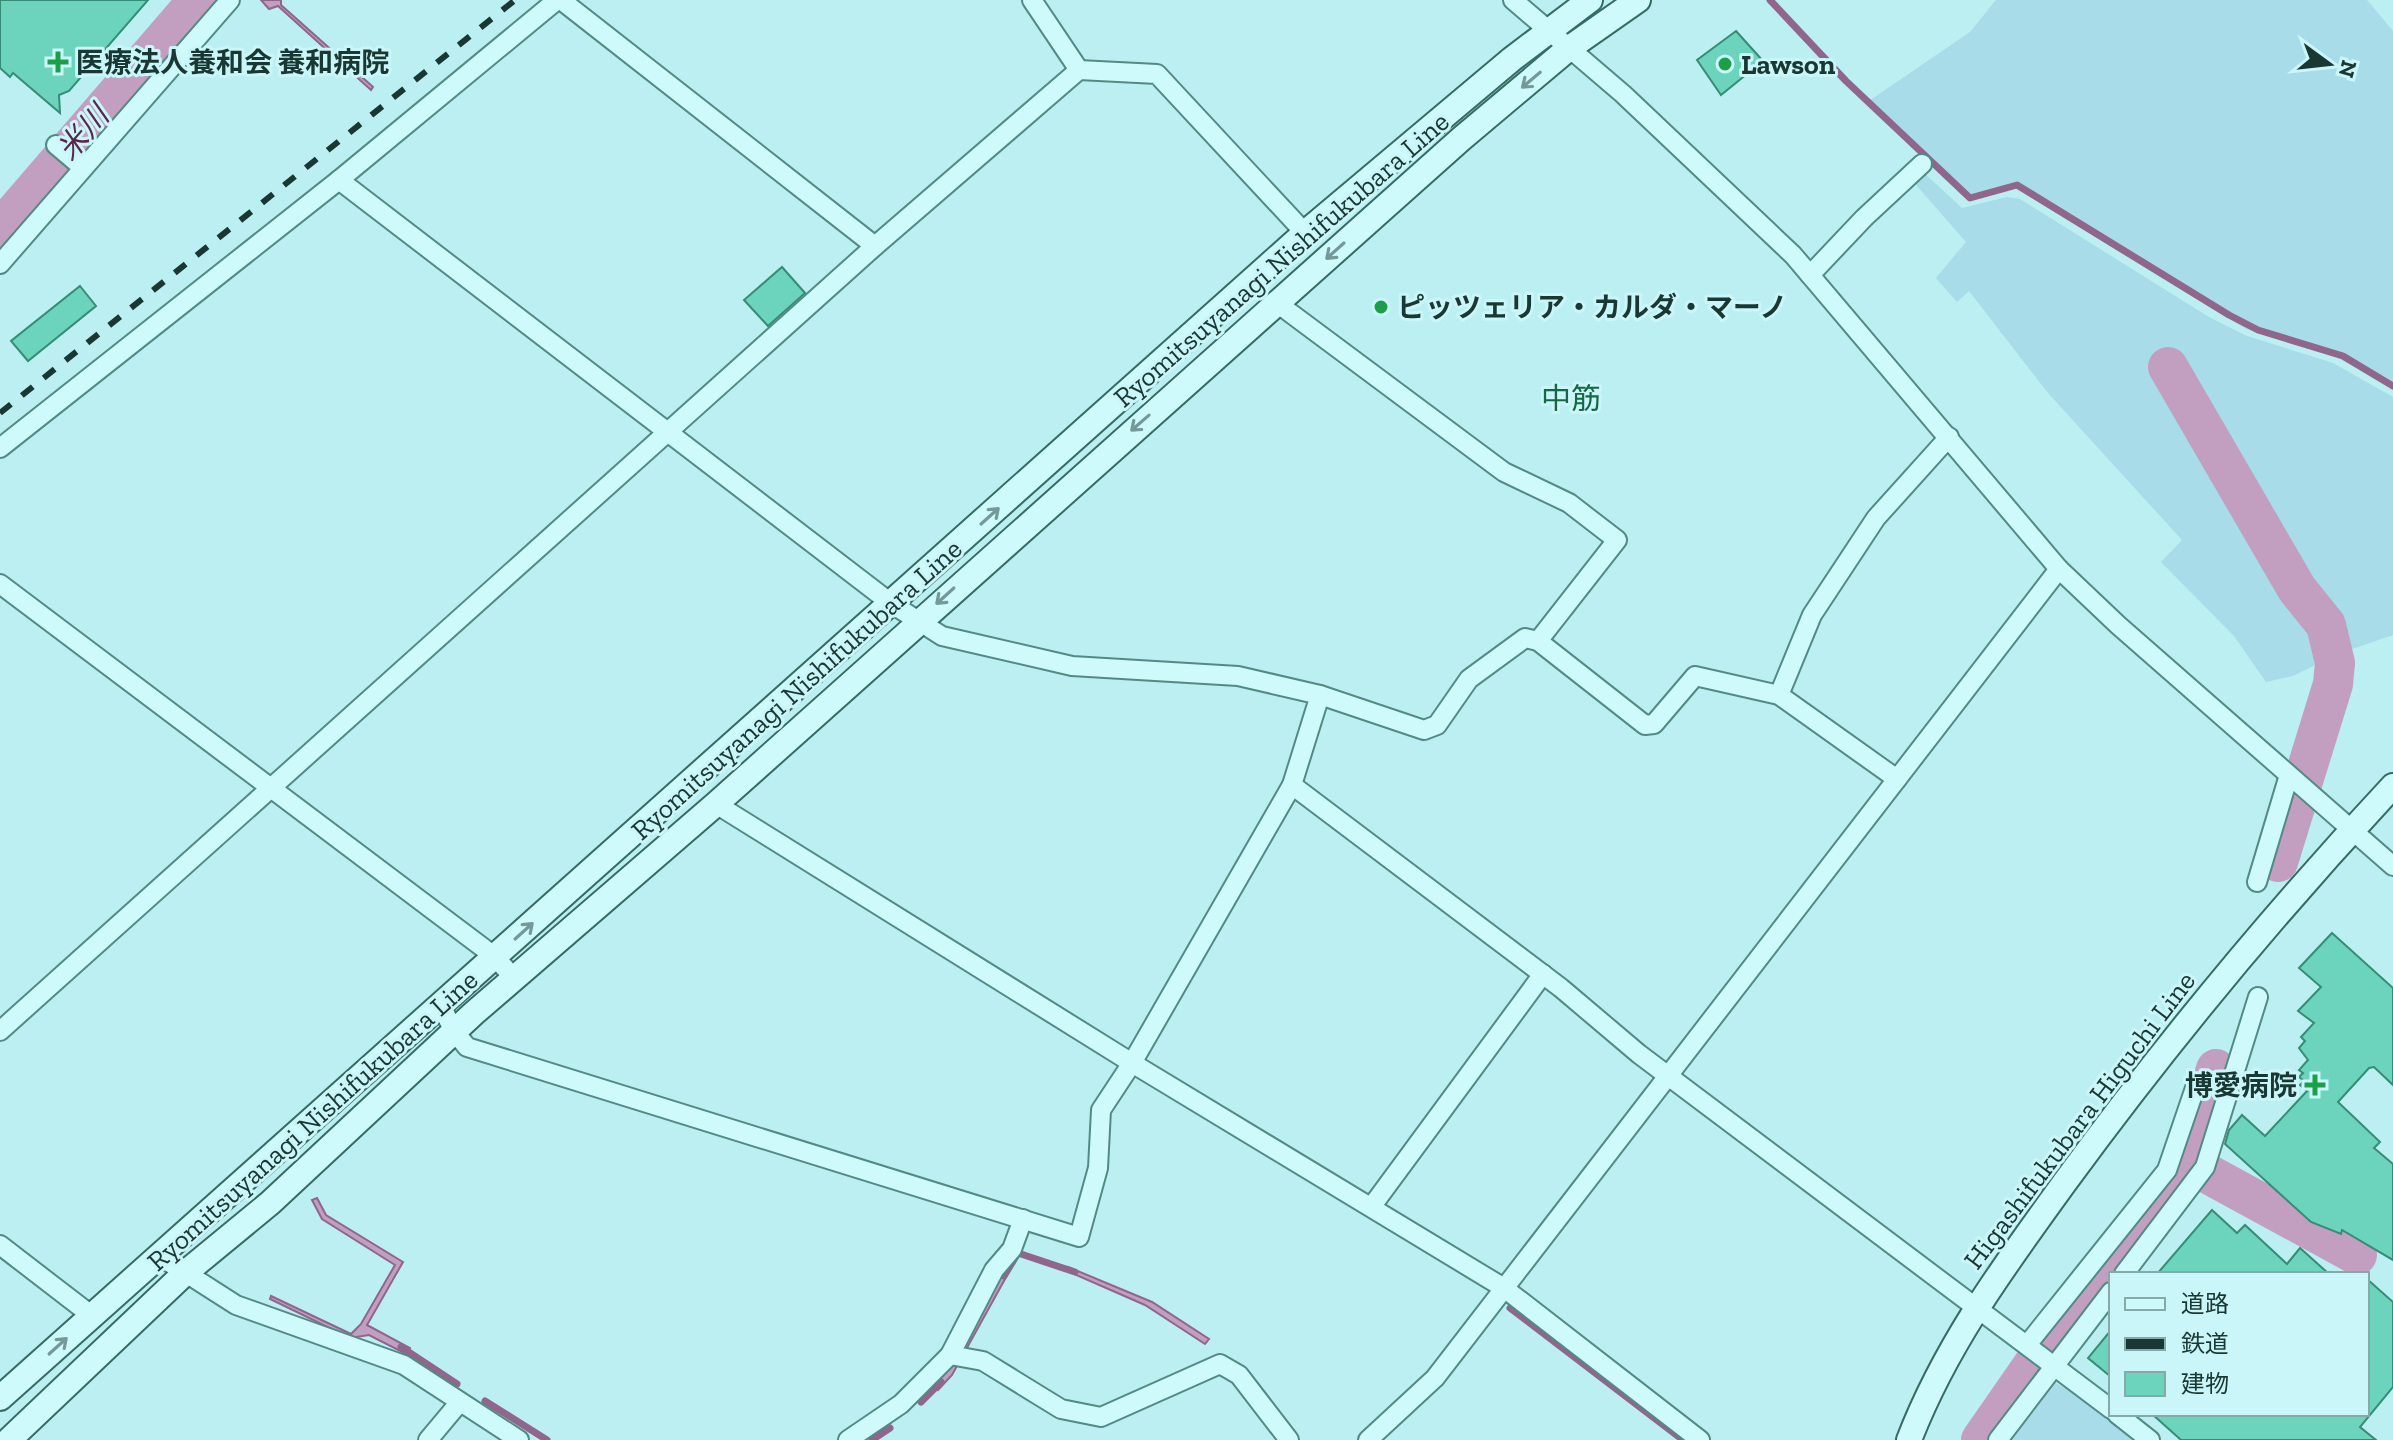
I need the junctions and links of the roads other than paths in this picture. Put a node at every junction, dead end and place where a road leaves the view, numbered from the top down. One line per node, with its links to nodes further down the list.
1 (559, 0): 13 (street); 15 (street)
2 (1032, 0): 9 (street)
3 (1513, 0): 7 (street)
4 (1590, 0): 7 (main road, Ryomitsuyanagi Nishifukubara Line)
5 (1638, 0): 8 (main road, Ryomitsuyanagi Nishifukubara Line)
6 (216, 5): 11 (street)
7 (1549, 30): 8 (street); 14 (main road, Ryomitsuyanagi Nishifukubara Line)
8 (1568, 49): 17 (street); 18 (main road, Ryomitsuyanagi Nishifukubara Line, one-way to 18)
9 (1079, 70): 14 (street); 15 (street)
10 (56, 145): 11 (street)
11 (79, 164): 16 (street)
12 (1922, 164): 17 (street)
13 (339, 180): 19 (street); 21 (street)
14 (1305, 233): 24 (main road, Ryomitsuyanagi Nishifukubara Line, one-way to 14)
15 (875, 246): 19 (street)
16 (0, 264)
17 (1810, 275): 20 (street)
18 (1277, 303): 25 (main road, Ryomitsuyanagi Nishifukubara Line, one-way to 25); 26 (street)
19 (671, 431): 24 (street); 33 (street)
20 (1949, 437): 22 (street); 28 (street)
21 (0, 448)
22 (2059, 569): 29 (street); 30 (street)
23 (0, 584): 33 (street)
24 (892, 604): 25 (street); 38 (main road, Ryomitsuyanagi Nishifukubara Line, one-way to 24)
25 (918, 621): 27 (street); 34 (main road, Ryomitsuyanagi Nishifukubara Line)
26 (1538, 641): 27 (street); 28 (street)
27 (1320, 695): 31 (street)
28 (1779, 695): 30 (street)
29 (2291, 777): 35 (street); 37 (street)
30 (1897, 779): 46 (street)
31 (1292, 785): 39 (street); 45 (street)
32 (2393, 786): 35 (main road, Higashifukubara Higuchi Line)
33 (271, 791): 38 (street); 43 (street)
34 (716, 804): 40 (main road, Ryomitsuyanagi Nishifukubara Line); 45 (street)
35 (2351, 831): 36 (street); 56 (main road, Higashifukubara Higuchi Line)
36 (2393, 866)
37 (2257, 882)
38 (494, 956): 40 (street); 42 (main road, Ryomitsuyanagi Nishifukubara Line)
39 (1543, 974): 46 (street); 48 (street)
40 (514, 978): 44 (main road, Ryomitsuyanagi Nishifukubara Line)
41 (2258, 997): 52 (street)
42 (441, 1006): 44 (street); 51 (main road, Ryomitsuyanagi Nishifukubara Line)
43 (0, 1031)
44 (454, 1031): 49 (street); 53 (main road, Ryomitsuyanagi Nishifukubara Line)
45 (1132, 1063): 48 (street); 49 (street)
46 (1667, 1074): 54 (street); 56 (street)
47 (2195, 1088): 58 (street)
48 (1372, 1206): 54 (street)
49 (1023, 1219): 59 (street)
50 (0, 1245): 57 (street)
51 (161, 1257): 53 (street); 57 (main road, Ryomitsuyanagi Nishifukubara Line)
52 (2126, 1272)
53 (185, 1273): 62 (street); 65 (main road, Ryomitsuyanagi Nishifukubara Line)
54 (1504, 1288): 70 (street); 71 (street)
55 (2109, 1294): 60 (street)
56 (1975, 1306): 58 (street); 72 (main road, Higashifukubara Higuchi Line)
57 (91, 1315): 61 (main road, Ryomitsuyanagi Nishifukubara Line, one-way to 57)
58 (2029, 1347): 60 (street)
59 (959, 1356): 68 (street); 69 (street)
60 (2053, 1364): 63 (street); 73 (street)
61 (0, 1398)
62 (459, 1403): 66 (street); 67 (street)
63 (2109, 1407)
64 (2120, 1416): 74 (street)
65 (9, 1440)
66 (428, 1440)
67 (519, 1440)
68 (848, 1440)
69 (1289, 1440)
70 (1368, 1440)
71 (1700, 1440)
72 (1909, 1440)
73 (1998, 1440)
74 (2150, 1440)

